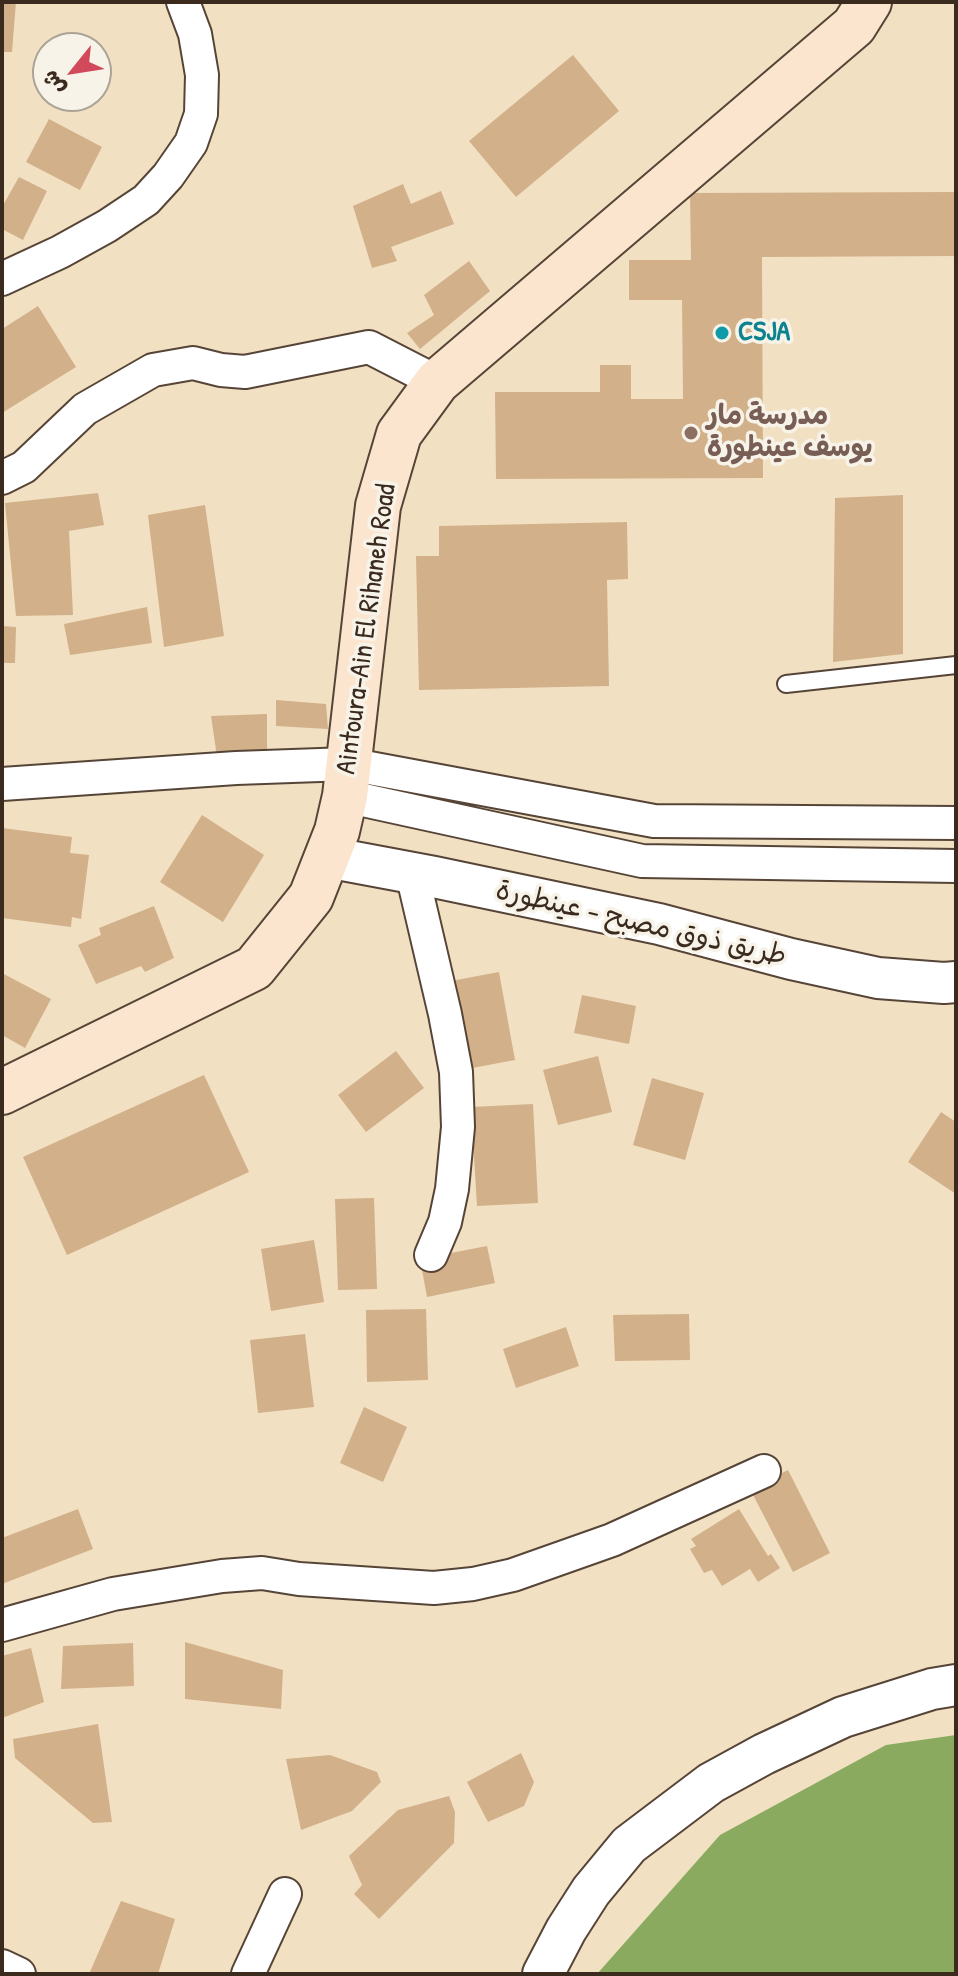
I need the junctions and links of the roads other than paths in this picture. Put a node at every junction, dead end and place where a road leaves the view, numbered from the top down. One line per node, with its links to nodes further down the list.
1 (183, 2): 3 (street)
2 (869, 2): 4 (main road, Aintoura-Ain El Rihaneh Road)
3 (2, 279)
4 (437, 382): 5 (street); 8 (main road, Aintoura-Ain El Rihaneh Road)
5 (2, 478)
6 (956, 665): 7 (lane)
7 (786, 684)
8 (347, 780): 9 (street); 10 (street); 11 (main road, Aintoura-Ain El Rihaneh Road); 12 (street)
9 (2, 784)
10 (956, 823)
11 (327, 857): 13 (street, طريق ذوق مصبح – عينطورة); 15 (main road, Aintoura-Ain El Rihaneh Road)
12 (956, 866)
13 (412, 873): 14 (street, طريق ذوق مصبح – عينطورة); 16 (street)
14 (956, 982)
15 (2, 1092)
16 (431, 1255)
17 (764, 1471): 18 (street)
18 (2, 1625)
19 (956, 1685): 24 (street)
20 (285, 1894): 23 (street)
21 (2, 1966): 22 (street)
22 (19, 1974)
23 (248, 1974)
24 (543, 1974)

